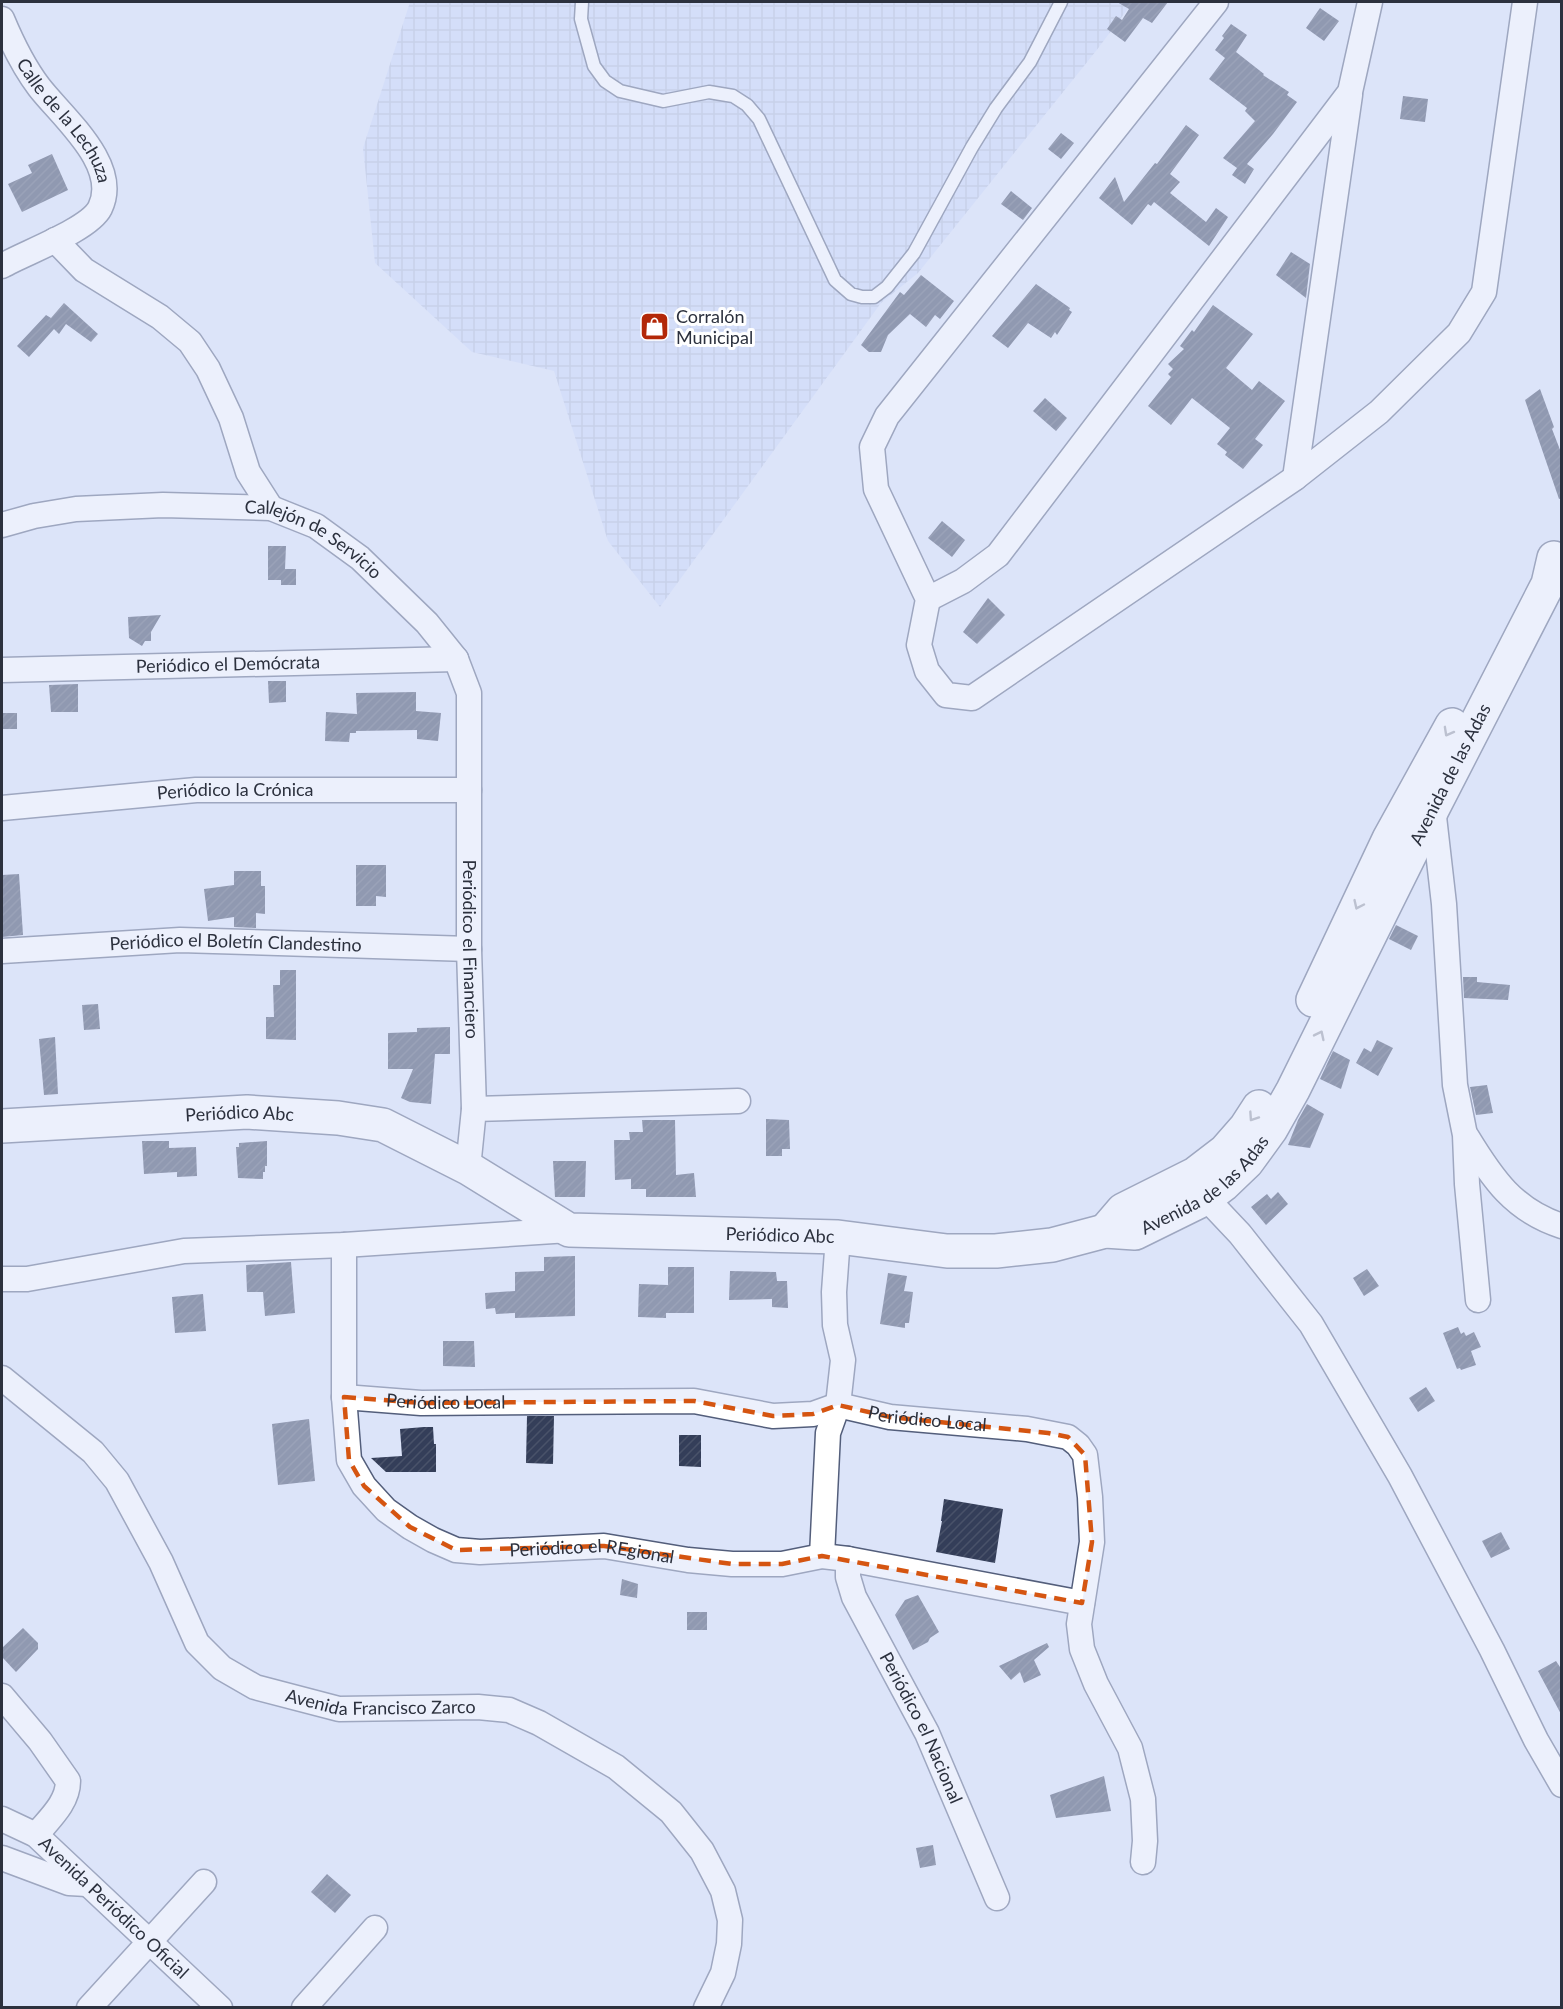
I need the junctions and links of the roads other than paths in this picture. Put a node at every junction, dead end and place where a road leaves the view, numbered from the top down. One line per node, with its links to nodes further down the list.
1 (582, 2): 2 (lane)
2 (1061, 2)
3 (1216, 2): 15 (street)
4 (1370, 2): 8 (street)
5 (1526, 2): 11 (street)
6 (2, 19): 7 (street, Calle de la Lechuza)
7 (11, 66): 9 (street, Calle de la Lechuza)
8 (1350, 92): 11 (street); 15 (street)
9 (55, 240): 10 (street); 12 (street)
10 (2, 266)
11 (1295, 478): 15 (street)
12 (271, 508): 13 (street, Callejón de Servicio); 16 (street, Callejón de Servicio)
13 (2, 525)
14 (1558, 551): 20 (street, Avenida de las Adas); 31 (street, Avenida de las Adas, one-way to 31)
15 (928, 599)
16 (456, 659): 17 (street, Periódico el Demócrata); 18 (street, Callejón de Servicio)
17 (2, 670)
18 (469, 790): 19 (street, Periódico la Crónica); 21 (street, Periódico el Financiero)
19 (2, 808)
20 (1433, 808): 26 (street); 28 (street, Avenida de las Adas, one-way to 20)
21 (469, 949): 22 (street, Periódico el Boletín Clandestino); 24 (street, Periódico el Financiero)
22 (2, 951)
23 (738, 1101): 24 (street)
24 (474, 1109): 27 (street)
25 (2, 1126): 27 (street, Periódico Abc)
26 (1465, 1135): 29 (street); 35 (street)
27 (468, 1168): 30 (street, Periódico Abc)
28 (1206, 1198): 31 (street, Avenida de las Adas); 43 (street)
29 (1562, 1226)
30 (569, 1230): 32 (street, Periódico Abc); 33 (street)
31 (1105, 1231): 32 (street, Periódico Abc)
32 (838, 1237): 38 (street)
33 (344, 1245): 34 (street); 37 (street, Periódico el REgional)
34 (2, 1279)
35 (1478, 1300)
36 (2, 1378): 56 (street, Avenida Francisco Zarco)
37 (344, 1397): 38 (street, Periódico Local); 39 (street, Periódico el REgional)
38 (838, 1405): 39 (street); 41 (street, Periódico Local)
39 (822, 1556): 40 (street, Periódico el REgional)
40 (848, 1559): 41 (street, Periódico el REgional); 50 (street, Periódico el Nacional)
41 (1082, 1603): 47 (street, Periódico Local)
42 (2, 1696): 45 (street)
43 (1562, 1785)
44 (2, 1819): 45 (street, Avenida Periódico Oficial)
45 (36, 1835): 49 (street, Avenida Periódico Oficial)
46 (2, 1858): 49 (street)
47 (1143, 1862)
48 (204, 1882): 52 (street)
49 (87, 1884): 52 (street, Avenida Periódico Oficial)
50 (997, 1898)
51 (375, 1928): 55 (street)
52 (150, 1942): 53 (street); 54 (street, Avenida Periódico Oficial)
53 (89, 2007)
54 (220, 2007)
55 (304, 2007)
56 (706, 2007)

